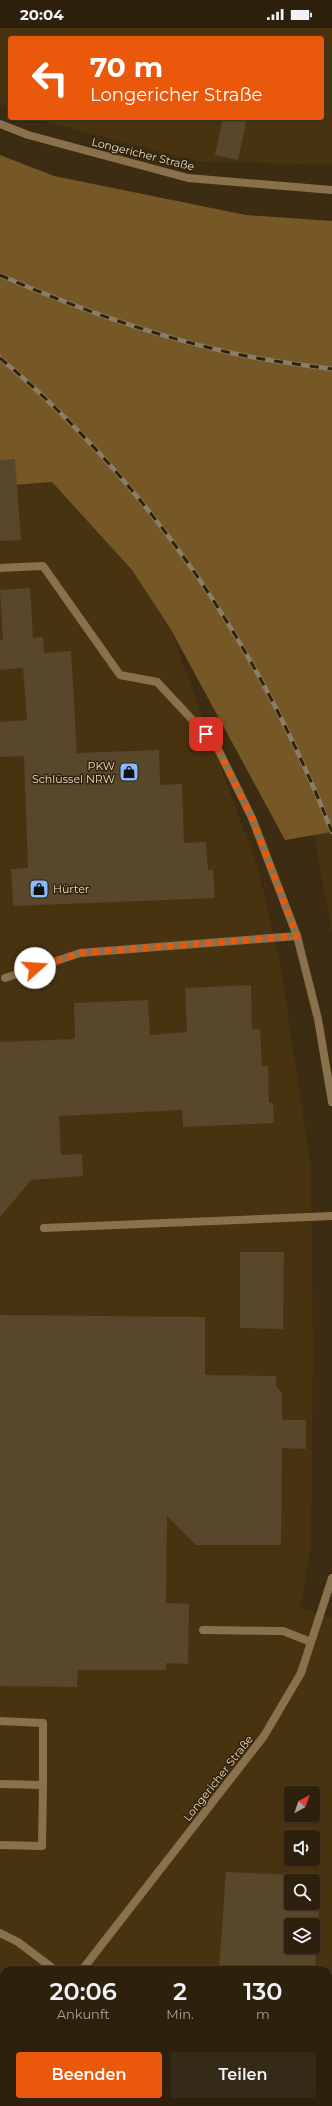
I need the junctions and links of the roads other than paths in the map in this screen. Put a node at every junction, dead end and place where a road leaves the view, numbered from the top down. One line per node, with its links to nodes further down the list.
1 (0, 124): 2 (street, Longericher Straße)
2 (332, 190)
3 (0, 568): 4 (street)
4 (297, 936): 5 (street); 6 (street)
5 (2, 978)
6 (332, 1102)
7 (332, 1216): 8 (street)
8 (44, 1228)
9 (332, 1578): 11 (street, Longericher Straße)
10 (203, 1630): 11 (street)
11 (311, 1642): 18 (street, Longericher Straße)
12 (0, 1721): 14 (street)
13 (0, 1784): 14 (street)
14 (43, 1785): 15 (street)
15 (0, 1845)
16 (0, 1933): 17 (street)
17 (50, 1966)
18 (85, 1966)

